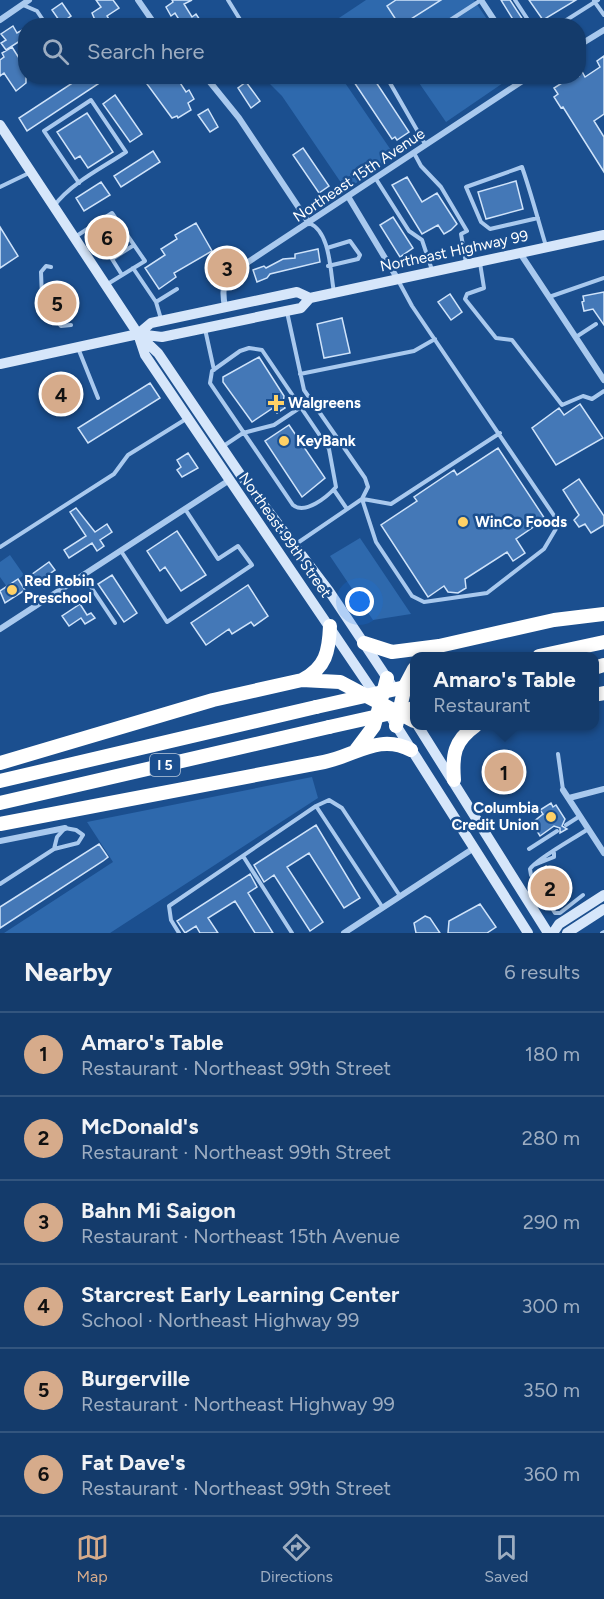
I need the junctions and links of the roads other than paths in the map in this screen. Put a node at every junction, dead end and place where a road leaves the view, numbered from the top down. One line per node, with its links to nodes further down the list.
1 (29, 0): 7 (street)
2 (138, 0): 10 (street)
3 (228, 0): 11 (lane)
4 (481, 0): 12 (lane); 13 (street)
5 (515, 0): 14 (lane)
6 (596, 1): 8 (lane); 15 (lane)
7 (22, 3): 9 (lane); 16 (street)
8 (604, 15)
9 (41, 18)
10 (150, 18)
11 (239, 18)
12 (453, 18)
13 (493, 18)
14 (527, 18)
15 (569, 18)
16 (0, 20)
17 (604, 30): 18 (street)
18 (586, 42)
19 (211, 84): 32 (street)
20 (391, 84): 23 (lane)
21 (518, 84): 23 (street, Northeast 15th Avenue)
22 (1, 127): 25 (main road, Northeast 99th Street)
23 (425, 145): 24 (street, Northeast 15th Avenue)
24 (414, 153): 26 (street, Northeast 15th Avenue); 40 (lane)
25 (31, 171): 28 (lane); 30 (main road, Northeast 99th Street)
26 (376, 179): 29 (street, Northeast 15th Avenue); 44 (lane)
27 (80, 183): 27 (lane); 30 (lane)
28 (0, 187)
29 (349, 198): 32 (street, Northeast 15th Avenue); 46 (street)
30 (54, 207): 34 (main road, Northeast 99th Street)
31 (538, 218): 31 (lane); 36 (lane)
32 (309, 223): 37 (lane); 55 (street, Northeast 15th Avenue)
33 (604, 235): 36 (main road, Northeast Highway 99)
34 (74, 237): 35 (lane); 48 (main road, Northeast 99th Street)
35 (134, 245): 43 (lane); 45 (lane)
36 (546, 247): 38 (main road, Northeast Highway 99)
37 (327, 248): 41 (lane); 41 (lane)
38 (520, 253): 39 (main road, Northeast Highway 99); 51 (street)
39 (479, 261): 40 (main road, Northeast Highway 99); 71 (lane)
40 (466, 264): 44 (main road, Northeast Highway 99)
41 (328, 266): 50 (lane)
42 (51, 267): 54 (lane)
43 (134, 268): 45 (lane); 53 (lane)
44 (432, 271): 46 (main road, Northeast Highway 99)
45 (122, 275): 48 (lane)
46 (397, 278): 50 (main road, Northeast Highway 99); 64 (lane)
47 (604, 278): 51 (lane)
48 (106, 285): 62 (main road, Northeast 99th Street)
49 (177, 290): 53 (lane)
50 (334, 292): 52 (main road, Northeast Highway 99)
51 (549, 297): 63 (street)
52 (310, 298): 55 (main road, Northeast Highway 99); 56 (main road, Northeast Highway 99)
53 (156, 302): 58 (lane)
54 (48, 307)
55 (225, 307): 58 (main road, Northeast Highway 99)
56 (286, 311): 61 (main road, Northeast Highway 99); 69 (lane)
57 (52, 314): 60 (lane)
58 (161, 321): 62 (main road, Northeast Highway 99)
59 (596, 324): 63 (lane)
60 (71, 325)
61 (205, 328): 62 (main road, Northeast Highway 99); 68 (lane)
62 (138, 334): 65 (main road, Northeast Highway 99); 74 (main road, Northeast 99th Street); 77 (main road, Northeast 99th Street)
63 (576, 337): 67 (street)
64 (435, 339): 69 (lane); 76 (lane)
65 (78, 348): 66 (main road, Northeast Highway 99); 72 (lane)
66 (0, 364)
67 (601, 369): 70 (street)
68 (214, 370): 73 (lane); 75 (lane)
69 (300, 374): 80 (lane)
70 (604, 380)
71 (604, 391)
72 (98, 398)
73 (301, 407): 75 (lane); 79 (lane)
74 (187, 418): 78 (main road, Northeast 99th Street); 84 (lane)
75 (243, 433): 77 (lane); 79 (lane)
76 (500, 433): 80 (lane); 80 (lane)
77 (222, 448): 83 (main road, Northeast 99th Street)
78 (228, 481): 81 (street); 83 (main road); 89 (main road, Northeast 99th Street)
79 (334, 490): 82 (lane)
80 (362, 499): 82 (lane)
81 (185, 509): 85 (street); 85 (lane)
82 (347, 509): 83 (lane)
83 (294, 542): 92 (main road, Northeast 99th Street)
84 (0, 548)
85 (121, 551): 86 (street)
86 (83, 575): 88 (lane); 90 (street)
87 (604, 614): 93 (highway)
88 (115, 623)
89 (330, 626): 98 (highway); 100 (main road, Northeast 99th Street)
90 (1, 628)
91 (604, 642): 95 (highway)
92 (363, 643): 93 (highway); 97 (main road, Northeast 99th Street)
93 (439, 646): 94 (highway)
94 (432, 652)
95 (561, 652)
96 (410, 677): 102 (highway)
97 (387, 678): 101 (highway); 102 (main road, Northeast 99th Street)
98 (302, 680): 101 (highway); 108 (highway)
99 (410, 686): 110 (highway, I 5, bridge)
100 (371, 688): 101 (highway)
101 (382, 701): 102 (highway); 102 (main road, Northeast 99th Street); 106 (highway)
102 (407, 713): 105 (main road, Northeast 99th Street); 114 (highway, I 5, bridge)
103 (421, 730): 109 (main road)
104 (470, 730): 109 (highway)
105 (411, 750): 106 (highway); 123 (main road, Northeast 99th Street)
106 (354, 752): 117 (highway)
107 (558, 753): 112 (lane)
108 (0, 763)
109 (454, 780): 138 (main road)
110 (0, 781)
111 (604, 789): 113 (street)
112 (563, 790): 113 (street)
113 (569, 798): 116 (street)
114 (0, 803)
115 (316, 806): 127 (lane); 131 (lane); 132 (lane)
116 (580, 816): 118 (lane); 120 (street)
117 (0, 824)
118 (566, 825)
119 (65, 828): 122 (street); 124 (lane); 124 (lane)
120 (588, 829): 126 (street); 129 (lane)
121 (557, 831): 125 (lane)
122 (0, 841)
123 (474, 848): 131 (street); 137 (main road, Northeast 99th Street)
124 (54, 849): 128 (lane)
125 (529, 849)
126 (604, 853)
127 (243, 856): 134 (lane); 135 (lane)
128 (0, 884)
129 (583, 895)
130 (604, 895): 139 (main road)
131 (400, 897): 132 (street)
132 (383, 908): 136 (street)
133 (604, 909): 140 (main road)
134 (179, 933)
135 (292, 933)
136 (344, 933)
137 (528, 933)
138 (548, 933)
139 (554, 933)
140 (567, 933)

